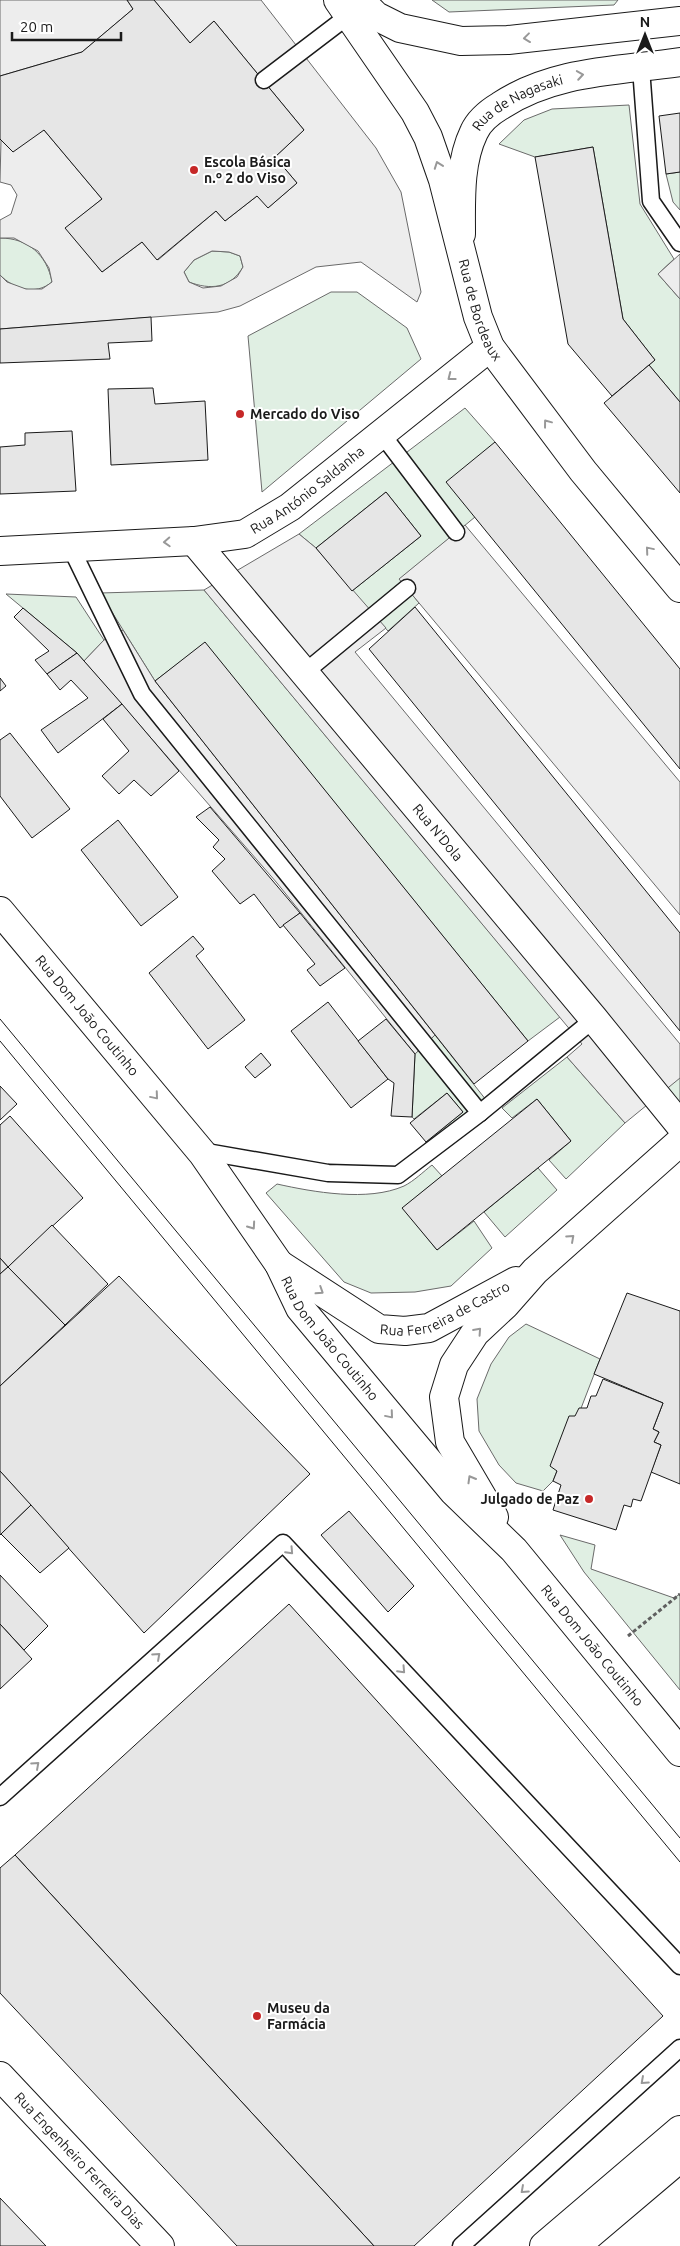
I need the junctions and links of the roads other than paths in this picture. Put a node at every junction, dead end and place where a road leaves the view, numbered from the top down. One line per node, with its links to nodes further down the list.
1 (349, 5): 2 (street, one-way to 1); 5 (lane); 7 (street, Rua de Bordeaux, one-way to 1)
2 (680, 21)
3 (680, 62): 4 (street, Rua de Nagasaki)
4 (641, 68): 6 (lane); 7 (street, Rua de Nagasaki, one-way to 4)
5 (264, 80)
6 (680, 243)
7 (461, 248): 8 (street, Rua de Bordeaux)
8 (490, 347): 9 (street, Rua António Saldanha, one-way to 9); 15 (street, Rua de Bordeaux, one-way to 8)
9 (381, 433): 10 (lane); 11 (street, Rua António Saldanha)
10 (456, 532)
11 (194, 541): 12 (street, Rua António Saldanha, one-way to 12); 16 (street, Rua N'Dola)
12 (71, 548): 13 (street, Rua António Saldanha); 19 (lane)
13 (0, 551)
14 (407, 588): 16 (lane)
15 (680, 588)
16 (304, 673): 18 (street, Rua N'Dola)
17 (0, 910): 22 (street, Rua Dom João Coutinho, one-way to 22)
18 (594, 1019): 19 (lane); 20 (street, Rua N'Dola)
19 (480, 1113): 22 (lane)
20 (680, 1125)
21 (680, 1142): 24 (street, Rua Ferreira de Castro, one-way to 21)
22 (201, 1151): 23 (street, Rua Dom João Coutinho, one-way to 23)
23 (279, 1264): 24 (street, Rua Ferreira de Castro, one-way to 24); 25 (street, Rua Dom João Coutinho, one-way to 25)
24 (535, 1271): 25 (street, Rua Ferreira de Castro, one-way to 24)
25 (514, 1550): 26 (street, Rua Dom João Coutinho)
26 (680, 1752)
27 (0, 1797): 28 (lane, one-way to 28)
28 (680, 1966)
29 (680, 2048): 34 (lane, one-way to 34)
30 (0, 2076): 33 (street, Rua Engenheiro Ferreira Dias)
31 (680, 2130): 35 (street)
32 (680, 2158): 36 (street)
33 (160, 2246)
34 (461, 2246)
35 (544, 2246)
36 (576, 2246)

